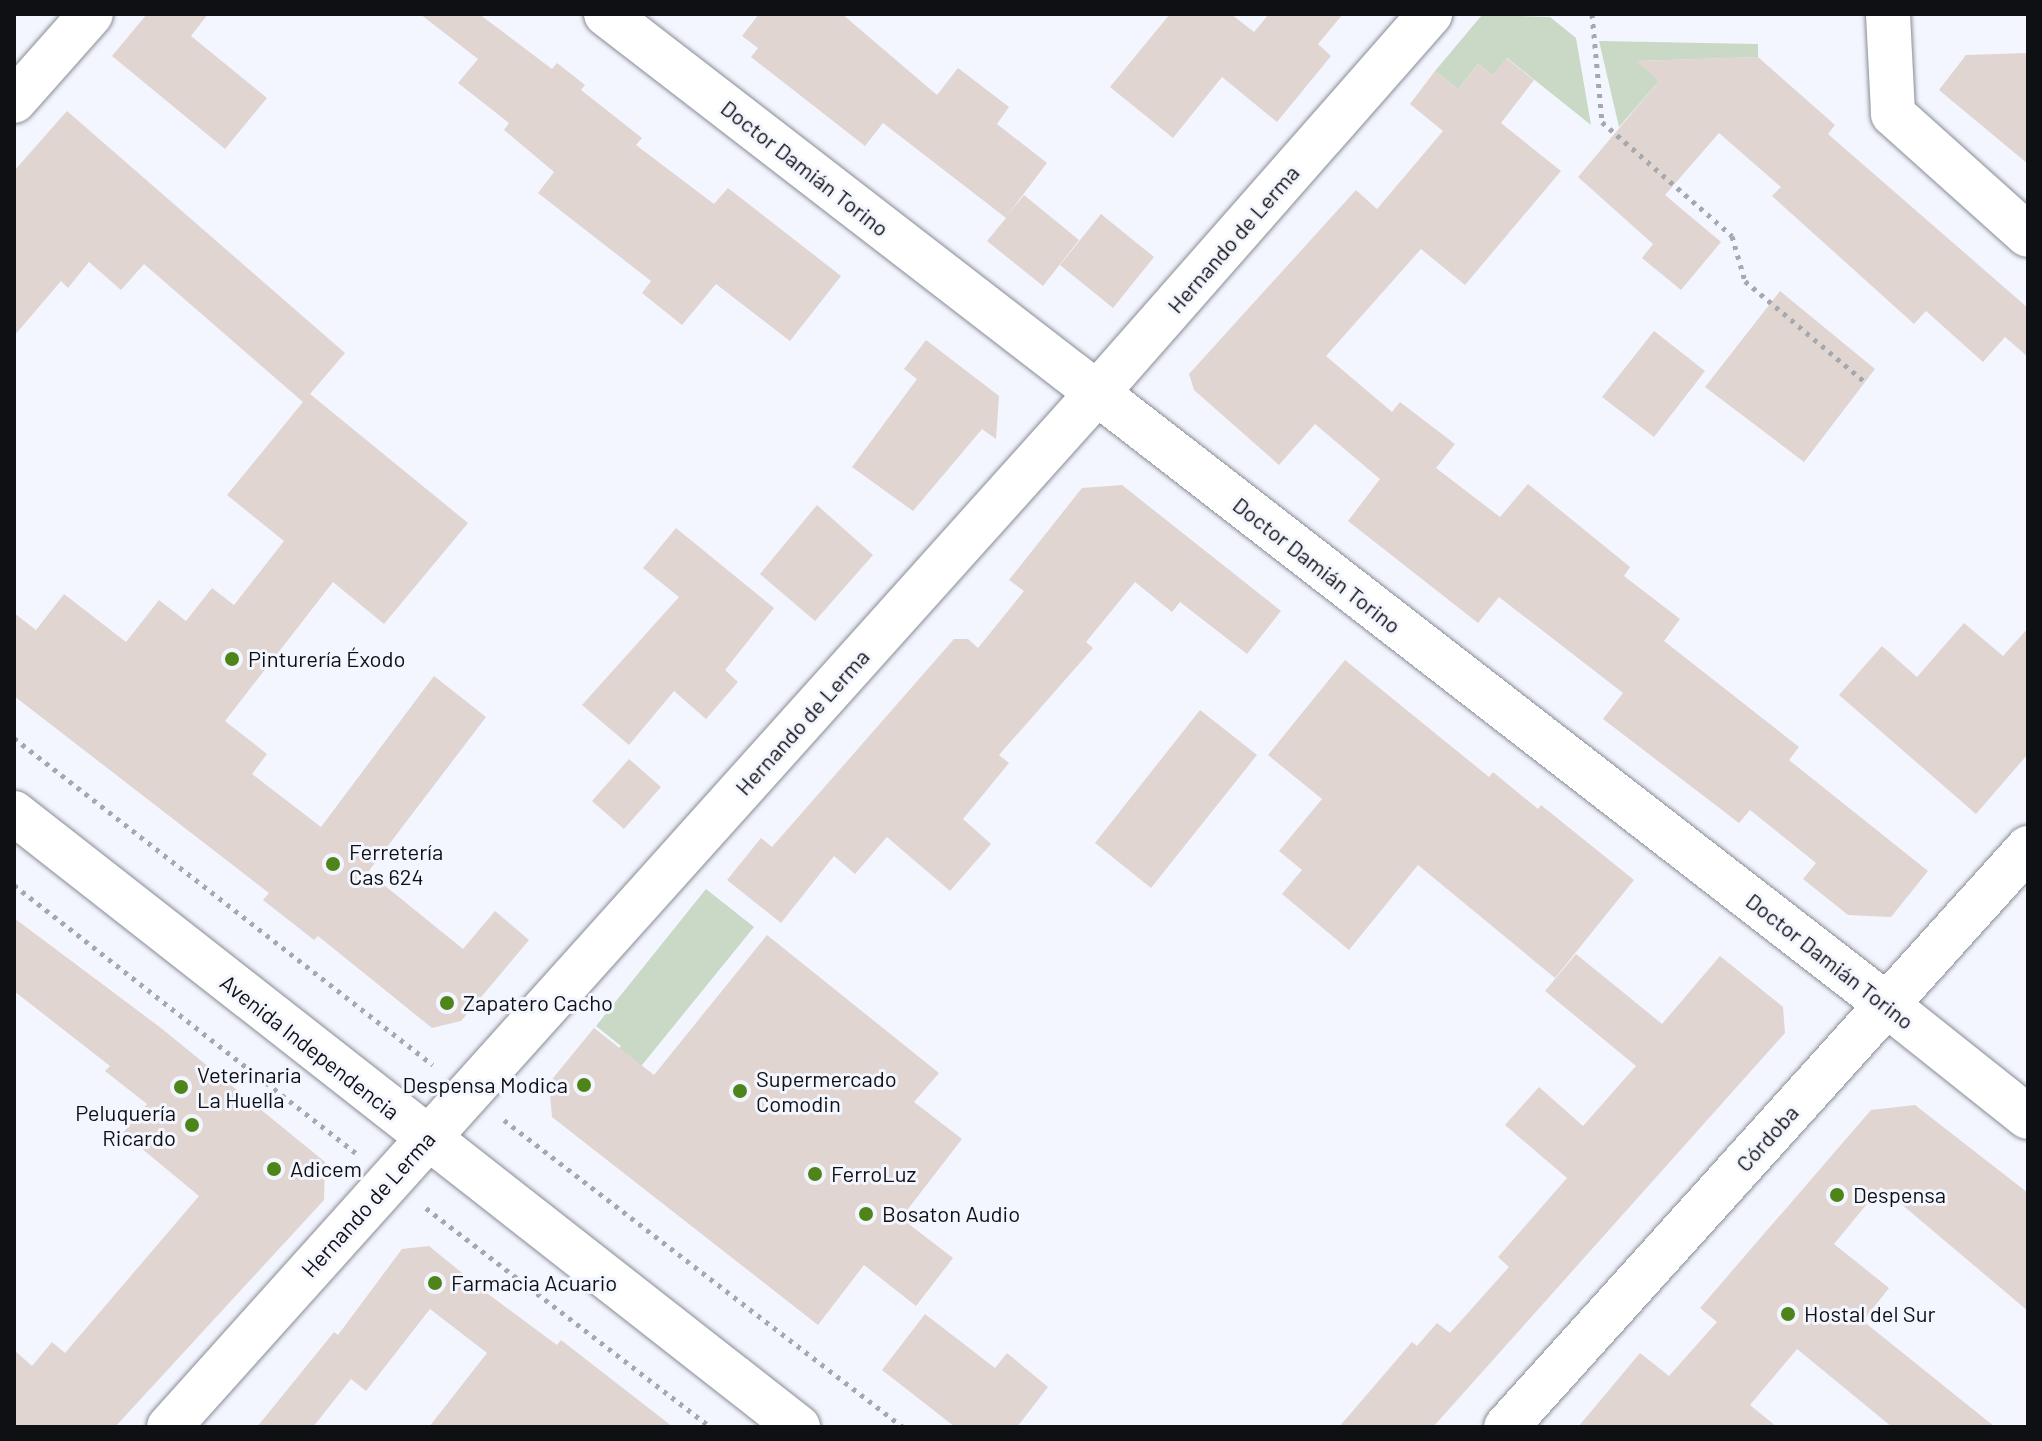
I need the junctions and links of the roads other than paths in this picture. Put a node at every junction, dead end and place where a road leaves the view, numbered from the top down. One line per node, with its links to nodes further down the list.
1 (91, 14): 5 (main road)
2 (606, 14): 7 (main road, Doctor Damián Torino)
3 (1430, 14): 7 (main road, Hernando de Lerma)
4 (1888, 14): 6 (main road)
5 (14, 101)
6 (2028, 235)
7 (1097, 393): 10 (main road, Doctor Damián Torino); 12 (main road, Hernando de Lerma)
8 (14, 813): 12 (main road, Avenida Independencia)
9 (2028, 848): 10 (main road, Córdoba)
10 (1887, 1005): 11 (main road, Doctor Damián Torino); 15 (main road, Córdoba)
11 (2028, 1117)
12 (427, 1139): 13 (main road, Hernando de Lerma); 14 (main road, Avenida Independencia)
13 (169, 1427)
14 (798, 1427)
15 (1506, 1427)

